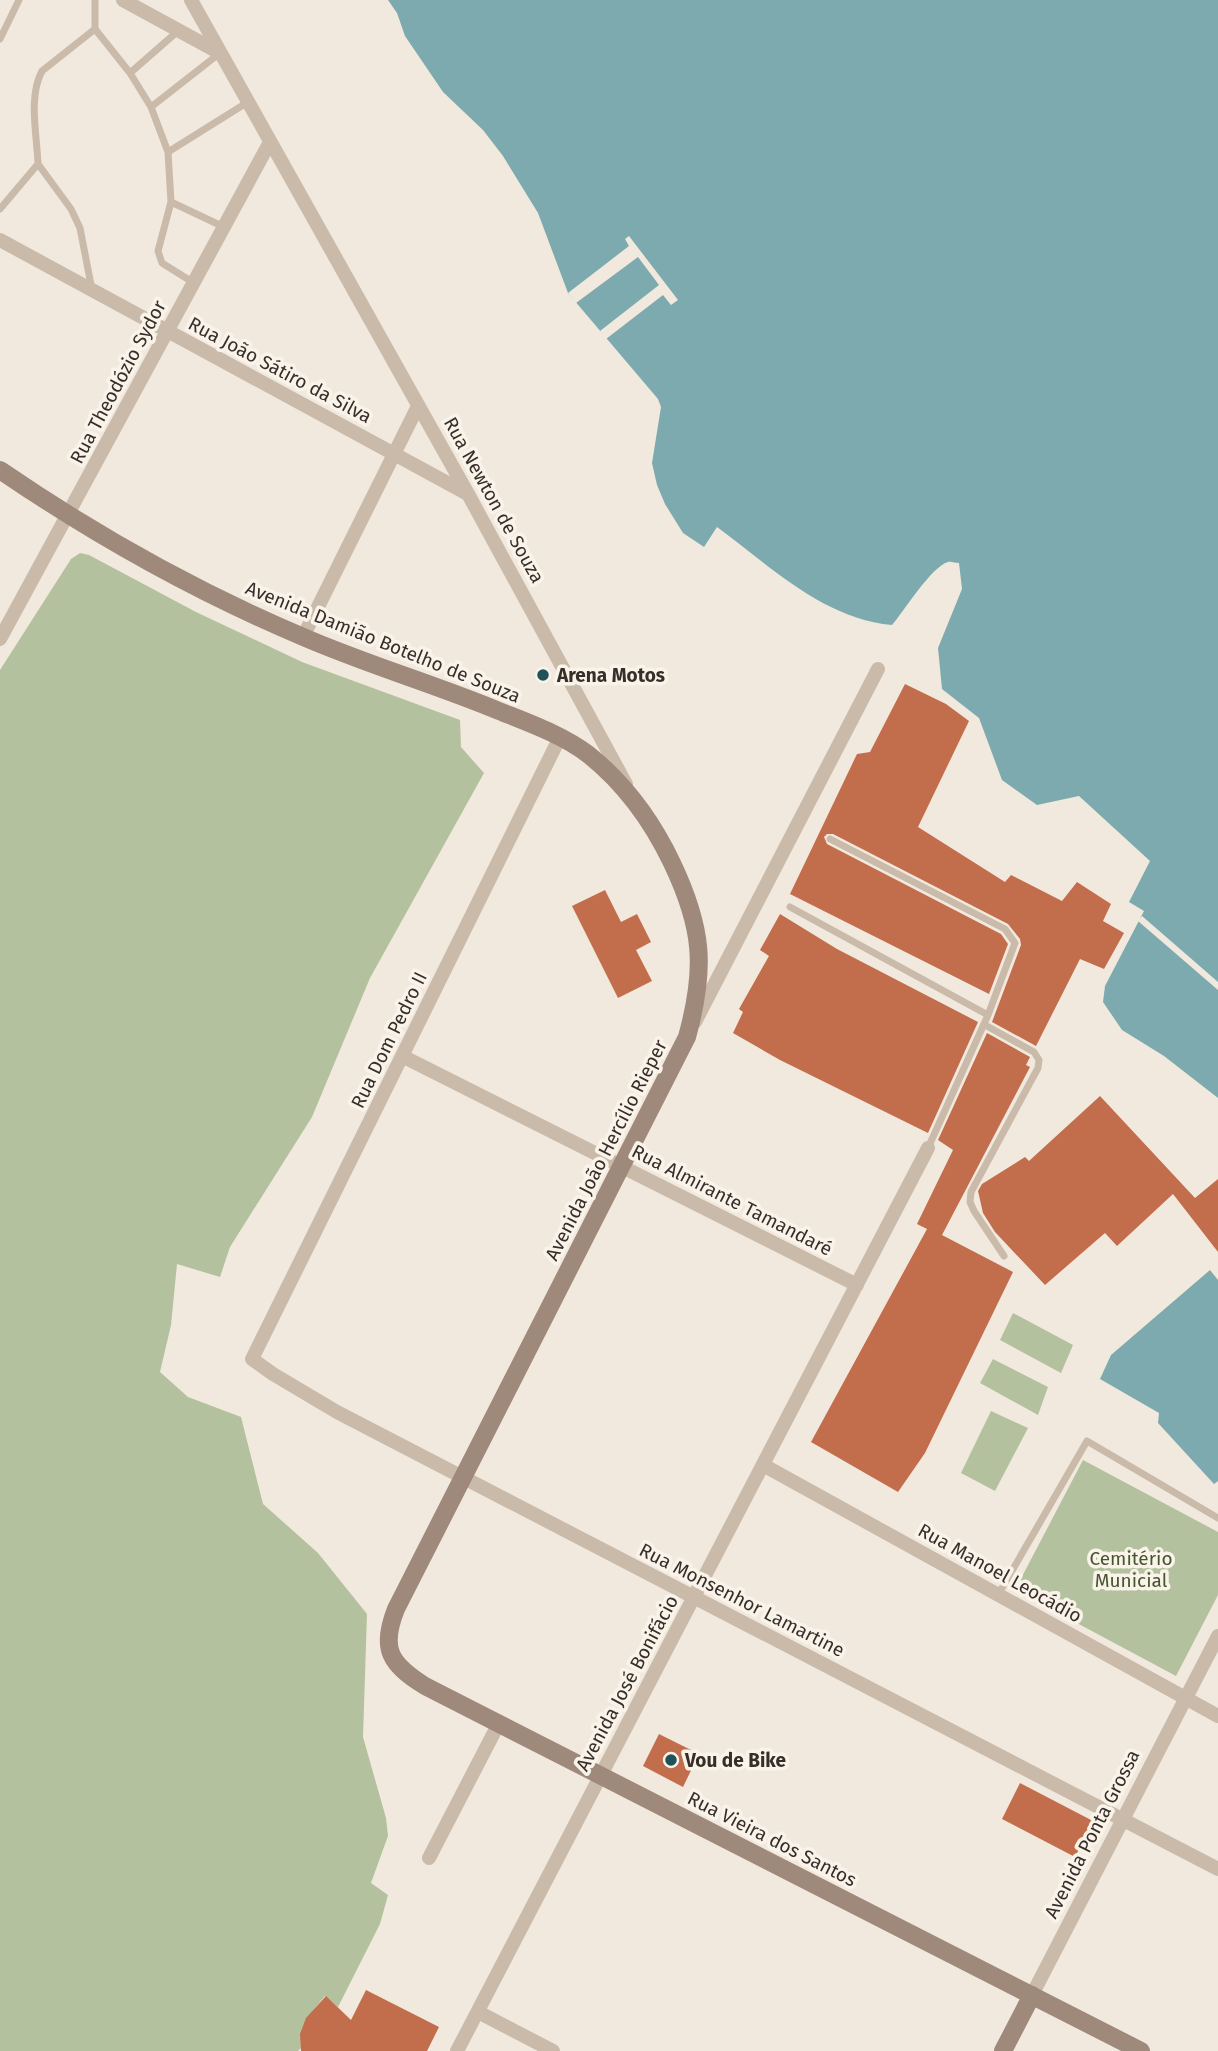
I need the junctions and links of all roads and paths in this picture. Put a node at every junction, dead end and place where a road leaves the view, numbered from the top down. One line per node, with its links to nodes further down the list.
1 (19, 0): 7 (lane)
2 (95, 0): 5 (lane)
3 (123, 0): 6 (street)
4 (191, 0): 8 (street, Rua Newton de Souza)
5 (95, 29): 9 (lane); 14 (lane)
6 (179, 30): 8 (street); 9 (lane)
7 (0, 39)
8 (220, 52): 10 (street, Rua Newton de Souza); 11 (lane)
9 (130, 73): 11 (lane)
10 (248, 102): 12 (street, Rua Newton de Souza); 13 (lane)
11 (151, 107): 13 (lane)
12 (270, 142): 17 (street, Rua Theodózio Sydor); 22 (street, Rua Newton de Souza)
13 (168, 152): 15 (lane)
14 (38, 164): 16 (lane); 20 (lane)
15 (171, 202): 17 (lane); 19 (lane)
16 (0, 209)
17 (224, 227): 19 (street, Rua Theodózio Sydor)
18 (0, 240): 20 (street, Rua João Sátiro da Silva)
19 (194, 283): 21 (street, Rua Theodózio Sydor)
20 (92, 290): 21 (street, Rua João Sátiro da Silva)
21 (168, 331): 23 (street, Rua João Sátiro da Silva); 26 (street, Rua Theodózio Sydor)
22 (418, 406): 23 (street); 25 (street, Rua Newton de Souza)
23 (394, 454): 25 (street, Rua João Sátiro da Silva); 27 (street)
24 (0, 470): 26 (main road, Avenida Damião Botelho de Souza)
25 (468, 494): 31 (street, Rua Newton de Souza)
26 (68, 515): 27 (main road, Avenida Damião Botelho de Souza); 28 (street, Rua Theodózio Sydor)
27 (303, 637): 30 (main road, Avenida Damião Botelho de Souza)
28 (0, 639)
29 (878, 669): 36 (street, Avenida João Hercílio Rieper)
30 (560, 737): 31 (main road, Avenida Damião Botelho de Souza); 37 (street, Rua Dom Pedro II)
31 (634, 798): 36 (main road, Rua Newton de Souza)
32 (831, 839): 34 (lane)
33 (790, 906): 34 (lane)
34 (988, 1015): 35 (lane)
35 (985, 1025): 38 (lane); 40 (lane)
36 (687, 1037): 39 (main road, Avenida João Hercílio Rieper)
37 (402, 1056): 39 (street, Rua Almirante Tamandaré); 42 (street, Rua Dom Pedro II)
38 (928, 1147): 41 (street, Avenida José Bonifácio)
39 (621, 1166): 41 (street, Rua Almirante Tamandaré); 44 (main road, Avenida João Hercílio Rieper)
40 (1004, 1256)
41 (857, 1284): 43 (street, Avenida José Bonifácio)
42 (252, 1359): 44 (street, Rua Monsenhor Lamartine)
43 (763, 1465): 46 (street, Rua Manoel Leocádio); 47 (street, Avenida José Bonifácio)
44 (463, 1477): 47 (street, Rua Monsenhor Lamartine); 49 (main road, Avenida João Hercílio Rieper)
45 (1218, 1518): 46 (lane)
46 (998, 1595): 50 (street, Rua Manoel Leocádio)
47 (694, 1597): 53 (street, Avenida José Bonifácio); 54 (street, Rua Monsenhor Lamartine)
48 (1218, 1636): 50 (street, Avenida Ponta Grossa)
49 (391, 1654): 52 (main road, Rua Vieira dos Santos)
50 (1186, 1698): 51 (street, Rua Manoel Leocádio); 54 (street, Avenida Ponta Grossa)
51 (1218, 1716)
52 (499, 1723): 53 (main road, Rua Vieira dos Santos); 55 (street)
53 (601, 1775): 57 (main road, Rua Vieira dos Santos); 58 (street, Avenida José Bonifácio)
54 (1123, 1820): 56 (street, Rua Monsenhor Lamartine); 57 (street, Avenida Ponta Grossa)
55 (429, 1858)
56 (1218, 1869)
57 (1032, 1995): 61 (main road, Avenida Ponta Grossa); 62 (main road, Rua Vieira dos Santos)
58 (478, 2012): 59 (street, Avenida José Bonifácio); 60 (street)
59 (457, 2051)
60 (553, 2051)
61 (1003, 2051)
62 (1141, 2051)

